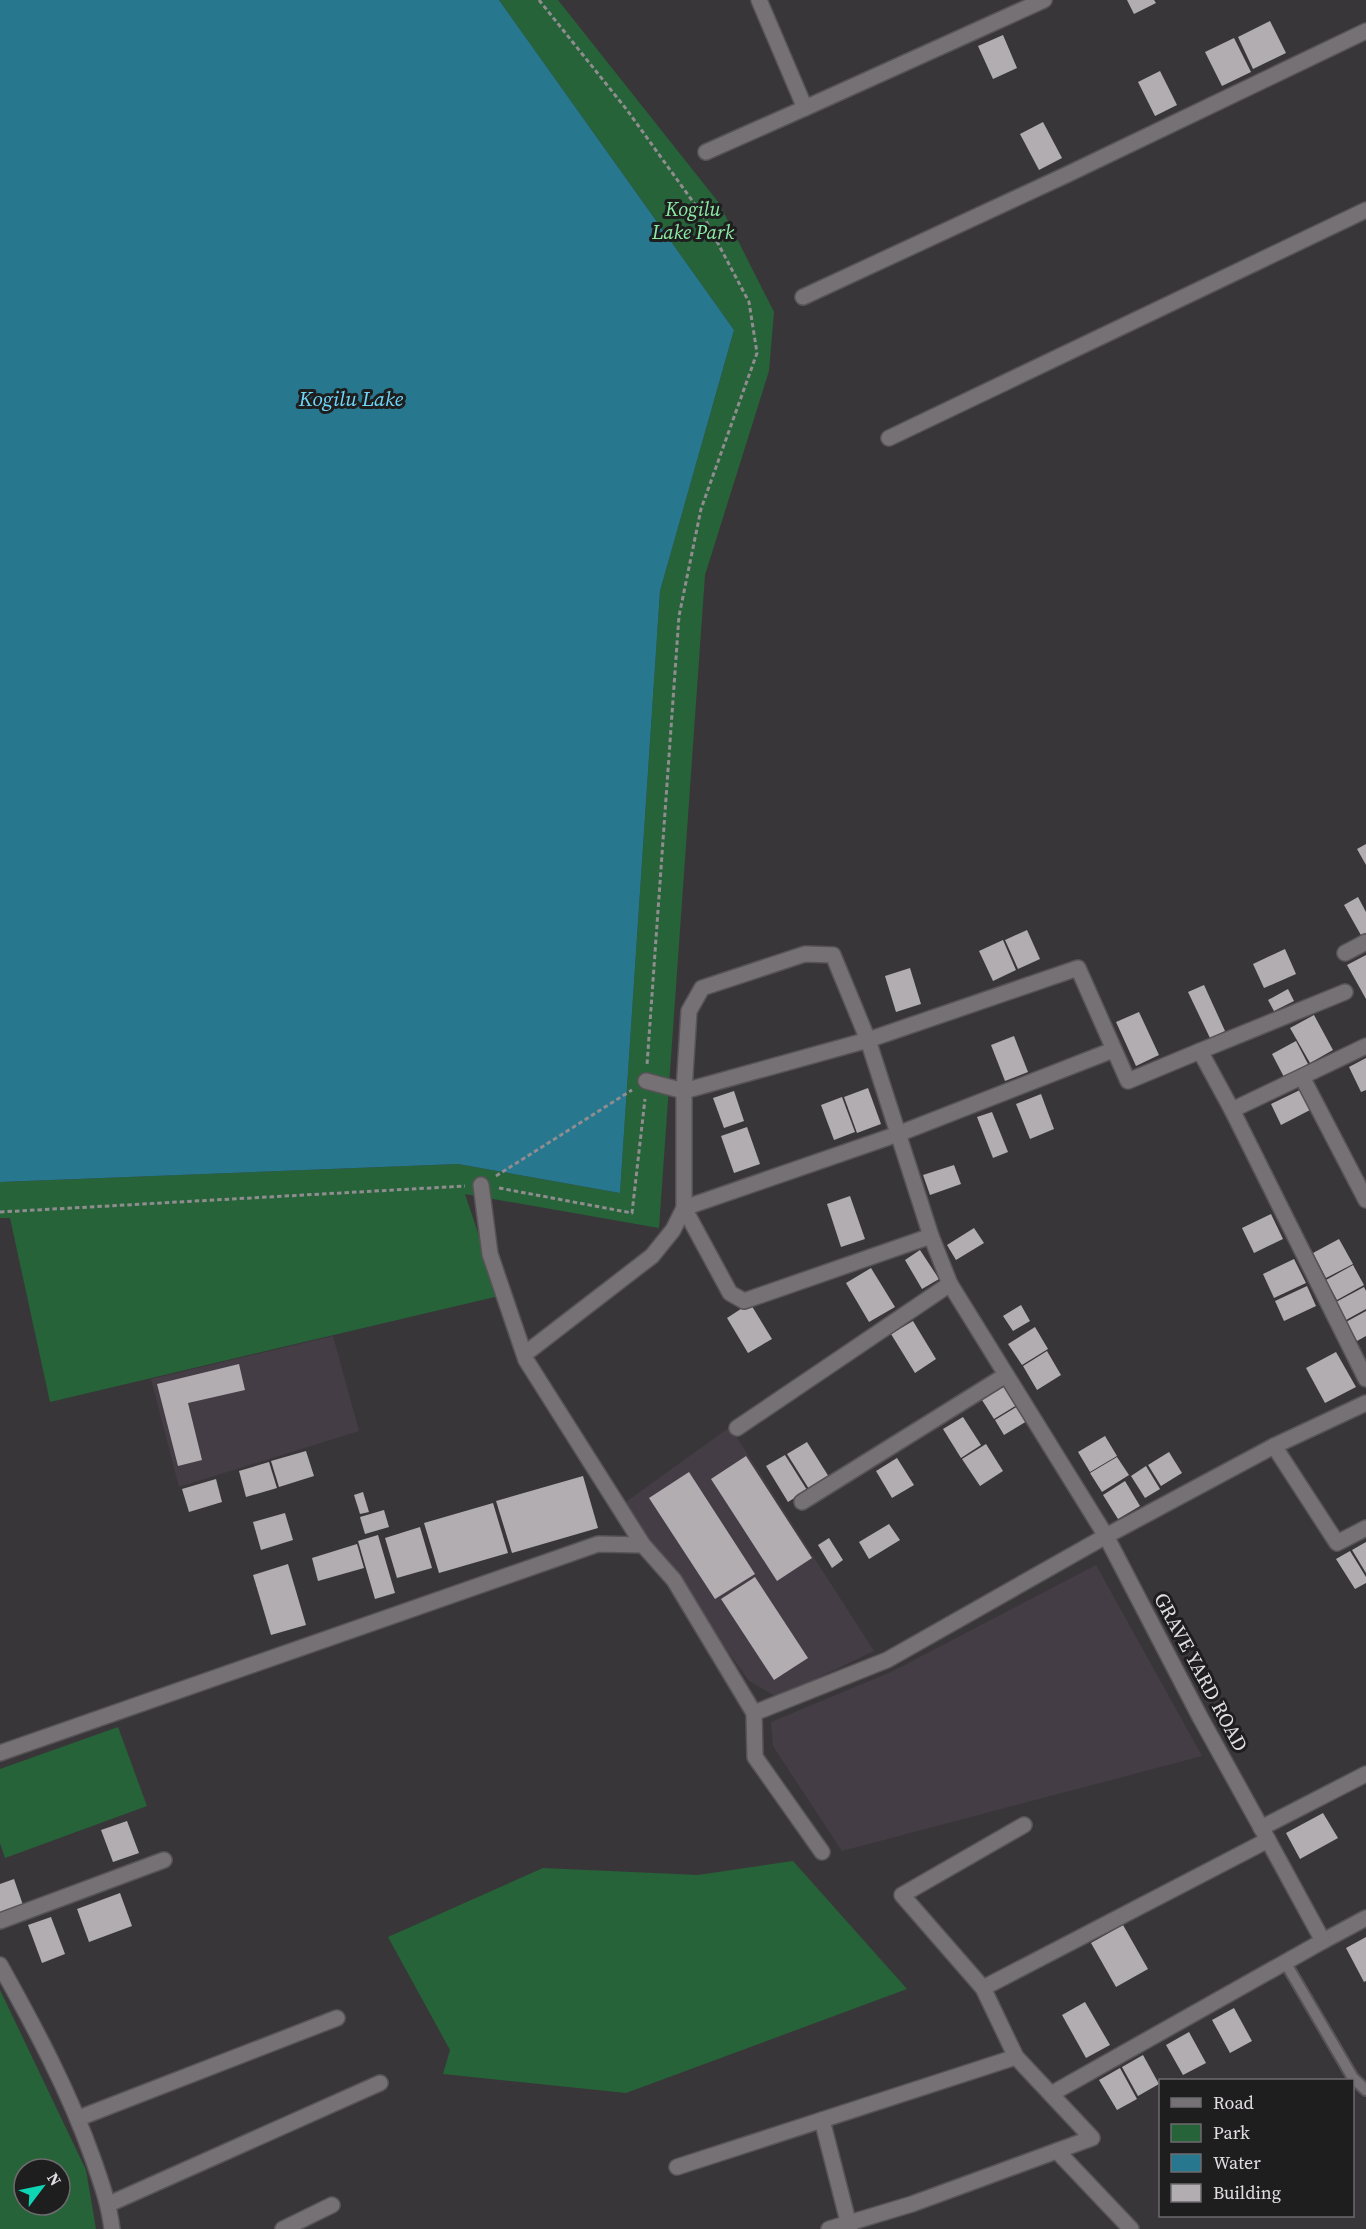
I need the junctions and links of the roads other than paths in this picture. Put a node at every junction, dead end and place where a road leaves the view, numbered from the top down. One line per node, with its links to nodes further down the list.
1 (759, 0): 4 (street)
2 (1044, 0): 4 (street)
3 (1366, 31): 7 (street)
4 (805, 108): 5 (street)
5 (706, 152)
6 (1366, 210): 8 (street)
7 (804, 297)
8 (889, 438)
9 (1366, 942): 10 (street)
10 (1345, 952)
11 (1345, 992): 15 (street)
12 (868, 1040): 14 (street); 18 (street); 18 (street, GRAVE YARD ROAD); 20 (street, GRAVE YARD ROAD)
13 (1366, 1046): 16 (street)
14 (1113, 1050): 15 (street); 20 (street)
15 (1200, 1052): 19 (street)
16 (1302, 1077): 19 (street); 22 (street)
17 (646, 1081): 18 (street)
18 (684, 1091): 23 (street)
19 (1232, 1110): 28 (street)
20 (898, 1134): 23 (street); 24 (street, GRAVE YARD ROAD)
21 (481, 1185): 35 (street)
22 (1366, 1200)
23 (684, 1208): 24 (street); 26 (street)
24 (931, 1236): 25 (street, GRAVE YARD ROAD)
25 (950, 1284): 27 (street, GRAVE YARD ROAD); 30 (street)
26 (530, 1350)
27 (1006, 1375): 32 (street); 34 (street, GRAVE YARD ROAD)
28 (1366, 1379)
29 (1366, 1403): 31 (street)
30 (737, 1428)
31 (1274, 1446): 33 (street); 34 (street)
32 (802, 1502)
33 (1366, 1528)
34 (1106, 1536): 36 (street); 40 (street, GRAVE YARD ROAD)
35 (643, 1545): 36 (street); 37 (street)
36 (754, 1713): 41 (street)
37 (0, 1754)
38 (1366, 1774): 40 (street)
39 (1024, 1825): 48 (street)
40 (1264, 1834): 45 (street, GRAVE YARD ROAD); 48 (street)
41 (822, 1852)
42 (164, 1860): 44 (street)
43 (1366, 1918): 45 (street)
44 (0, 1921)
45 (1323, 1941): 46 (street)
46 (1285, 1962): 52 (lane); 53 (street)
47 (0, 1965): 54 (street)
48 (983, 1988): 50 (street)
49 (337, 2019): 54 (street)
50 (1016, 2057): 53 (street); 55 (street)
51 (380, 2083): 58 (street)
52 (1366, 2090)
53 (1051, 2094): 56 (street)
54 (79, 2118): 58 (street)
55 (822, 2120): 57 (street); 60 (street)
56 (1057, 2151): 60 (street); 64 (street)
57 (677, 2167)
58 (109, 2204): 61 (street)
59 (332, 2205): 62 (street)
60 (849, 2226): 63 (street)
61 (112, 2229)
62 (283, 2229)
63 (829, 2229)
64 (1131, 2229)

